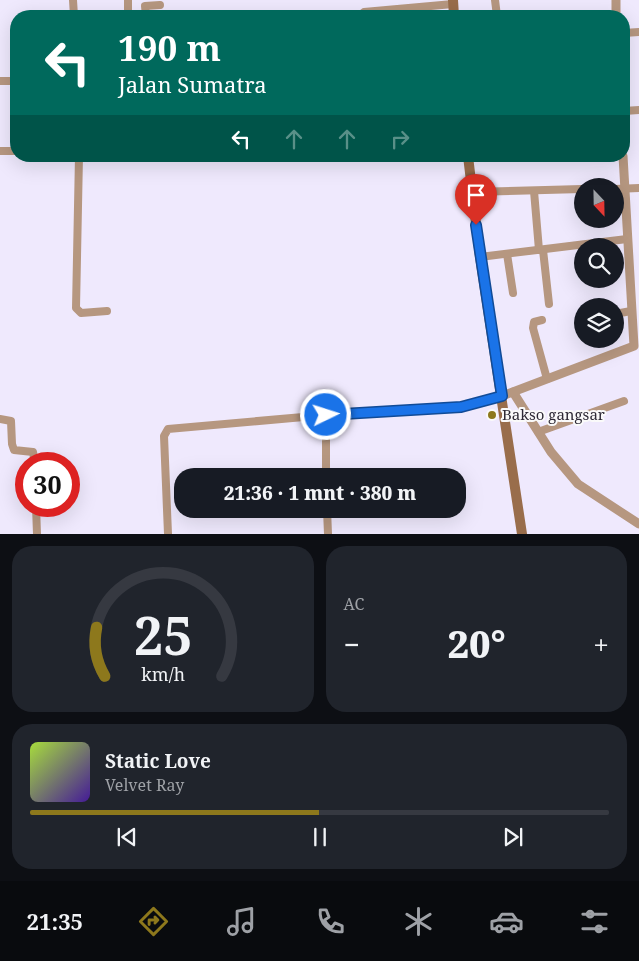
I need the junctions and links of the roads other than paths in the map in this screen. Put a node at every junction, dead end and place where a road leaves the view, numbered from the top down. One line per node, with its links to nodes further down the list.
1 (453, 2): 6 (street)
2 (160, 5): 4 (street)
3 (135, 6): 4 (street)
4 (145, 6): 5 (street)
5 (145, 10)
6 (382, 10)
7 (80, 162): 22 (street)
8 (469, 162): 14 (main road)
9 (624, 162): 12 (street)
10 (639, 188): 12 (street)
11 (574, 189): 13 (street)
12 (626, 189): 15 (street)
13 (534, 191): 14 (street); 16 (street)
14 (472, 192): 18 (main road)
15 (627, 239): 16 (street); 21 (street)
16 (541, 250): 17 (street); 20 (street)
17 (507, 254): 18 (street); 19 (street)
18 (480, 257): 28 (main road)
19 (513, 293)
20 (549, 304)
21 (631, 310): 23 (street); 25 (street)
22 (107, 311)
23 (624, 312)
24 (542, 320): 26 (street)
25 (636, 345): 26 (street)
26 (547, 379): 27 (street)
27 (513, 392): 28 (street); 32 (street)
28 (502, 396): 30 (street); 41 (main road)
29 (624, 400): 32 (street)
30 (326, 415): 34 (street); 39 (street)
31 (0, 419): 33 (street)
32 (538, 432): 37 (street)
33 (33, 452)
34 (326, 468)
35 (36, 517): 38 (street)
36 (327, 518): 40 (street)
37 (639, 524)
38 (37, 534)
39 (168, 534)
40 (328, 534)
41 (522, 534)

